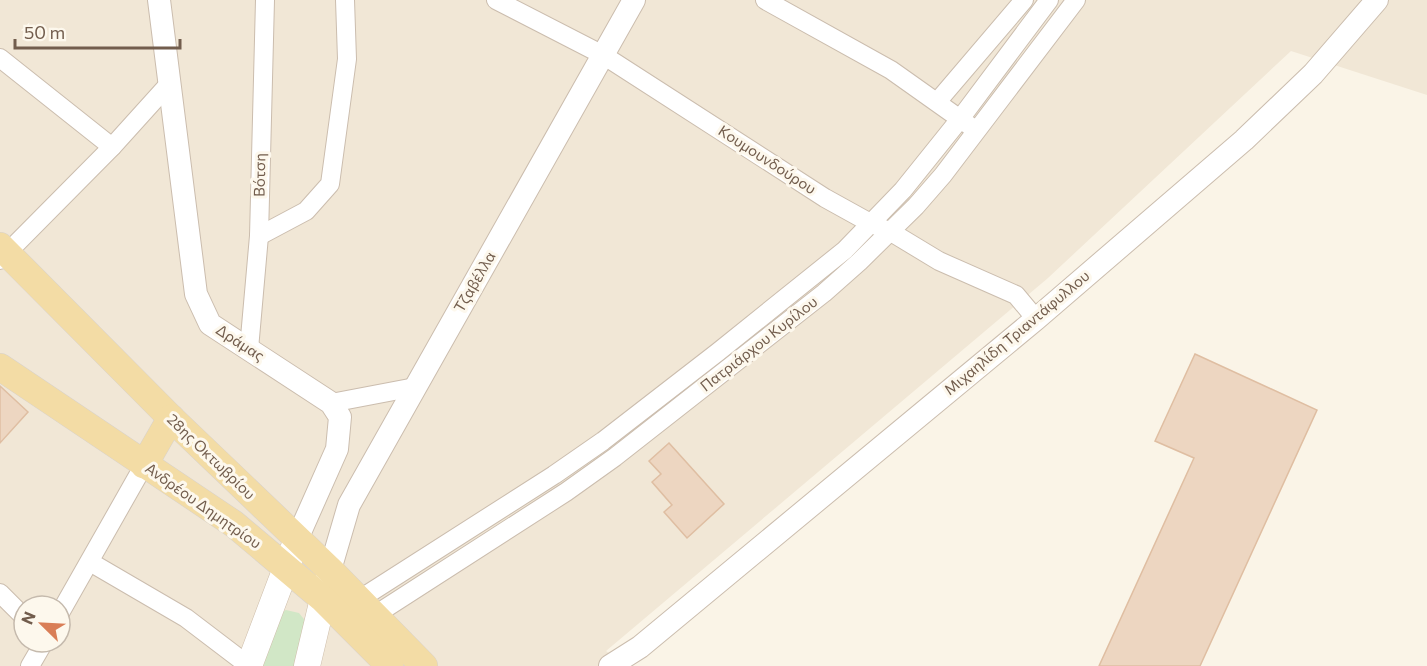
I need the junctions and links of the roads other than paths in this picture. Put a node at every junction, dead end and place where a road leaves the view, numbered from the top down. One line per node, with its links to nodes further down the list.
1 (159, 0): 13 (street, Δράμας)
2 (265, 0): 20 (street, Βότση)
3 (345, 0): 20 (street)
4 (496, 0): 11 (street, Κουμουνδούρου)
5 (634, 0): 11 (street, Τζαβέλλα)
6 (765, 0): 14 (street)
7 (1024, 0): 14 (street)
8 (1049, 0): 15 (street, Πατριάρχου Κυρίλου)
9 (1076, 0): 16 (street, Πατριάρχου Κυρίλου)
10 (1377, 0): 22 (street, Μιχαηλίδη Τριαντάφυλλου)
11 (603, 55): 18 (street, Κουμουνδούρου); 27 (street, Τζαβέλλα)
12 (0, 58): 17 (street)
13 (168, 85): 17 (street); 23 (street, Δράμας)
14 (937, 102): 15 (street)
15 (960, 119): 16 (street); 18 (street, Πατριάρχου Κυρίλου)
16 (976, 131): 19 (street, Πατριάρχου Κυρίλου)
17 (112, 147): 21 (street)
18 (873, 224): 19 (street, Κουμουνδούρου); 24 (street, Πατριάρχου Κυρίλου)
19 (891, 232): 22 (street, Κουμουνδούρου); 26 (street, Πατριάρχου Κυρίλου)
20 (259, 236): 23 (street, Βότση)
21 (3, 253): 29 (main road, 28ης Οκτωβρίου)
22 (1036, 318): 42 (street, Μιχαηλίδη Τριαντάφυλλου)
23 (249, 349): 28 (street, Δράμας)
24 (718, 352): 26 (street); 31 (street, Πατριάρχου Κυρίλου)
25 (0, 367): 30 (main road, Ανδρέου Δημητρίου)
26 (730, 367): 32 (street, Πατριάρχου Κυρίλου)
27 (415, 387): 28 (street); 36 (street, Τζαβέλλα)
28 (331, 403): 33 (street)
29 (171, 418): 30 (main road); 33 (main road, 28ης Οκτωβρίου)
30 (144, 465): 34 (street); 35 (main road, Ανδρέου Δημητρίου)
31 (554, 475): 32 (street); 41 (street, Πατριάρχου Κυρίλου)
32 (566, 492): 41 (street, Πατριάρχου Κυρίλου)
33 (297, 539): 35 (main road); 36 (main road, 28ης Οκτωβρίου)
34 (90, 562): 38 (street); 43 (street)
35 (286, 567): 39 (main road, Ανδρέου Δημητρίου); 43 (main road)
36 (330, 570): 39 (main road); 41 (main road, 28ης Οκτωβρίου)
37 (0, 593): 40 (street)
38 (71, 594)
39 (323, 599): 44 (main road); 45 (main road, Ανδρέου Δημητρίου)
40 (12, 605)
41 (367, 607): 46 (main road, 28ης Οκτωβρίου)
42 (640, 647): 47 (street, Μιχαηλίδη Τριαντάφυλλου); 48 (street, Μιχαηλίδη Τριαντάφυλλου)
43 (249, 666)
44 (307, 666)
45 (390, 666)
46 (424, 666)
47 (610, 666)
48 (624, 666)

